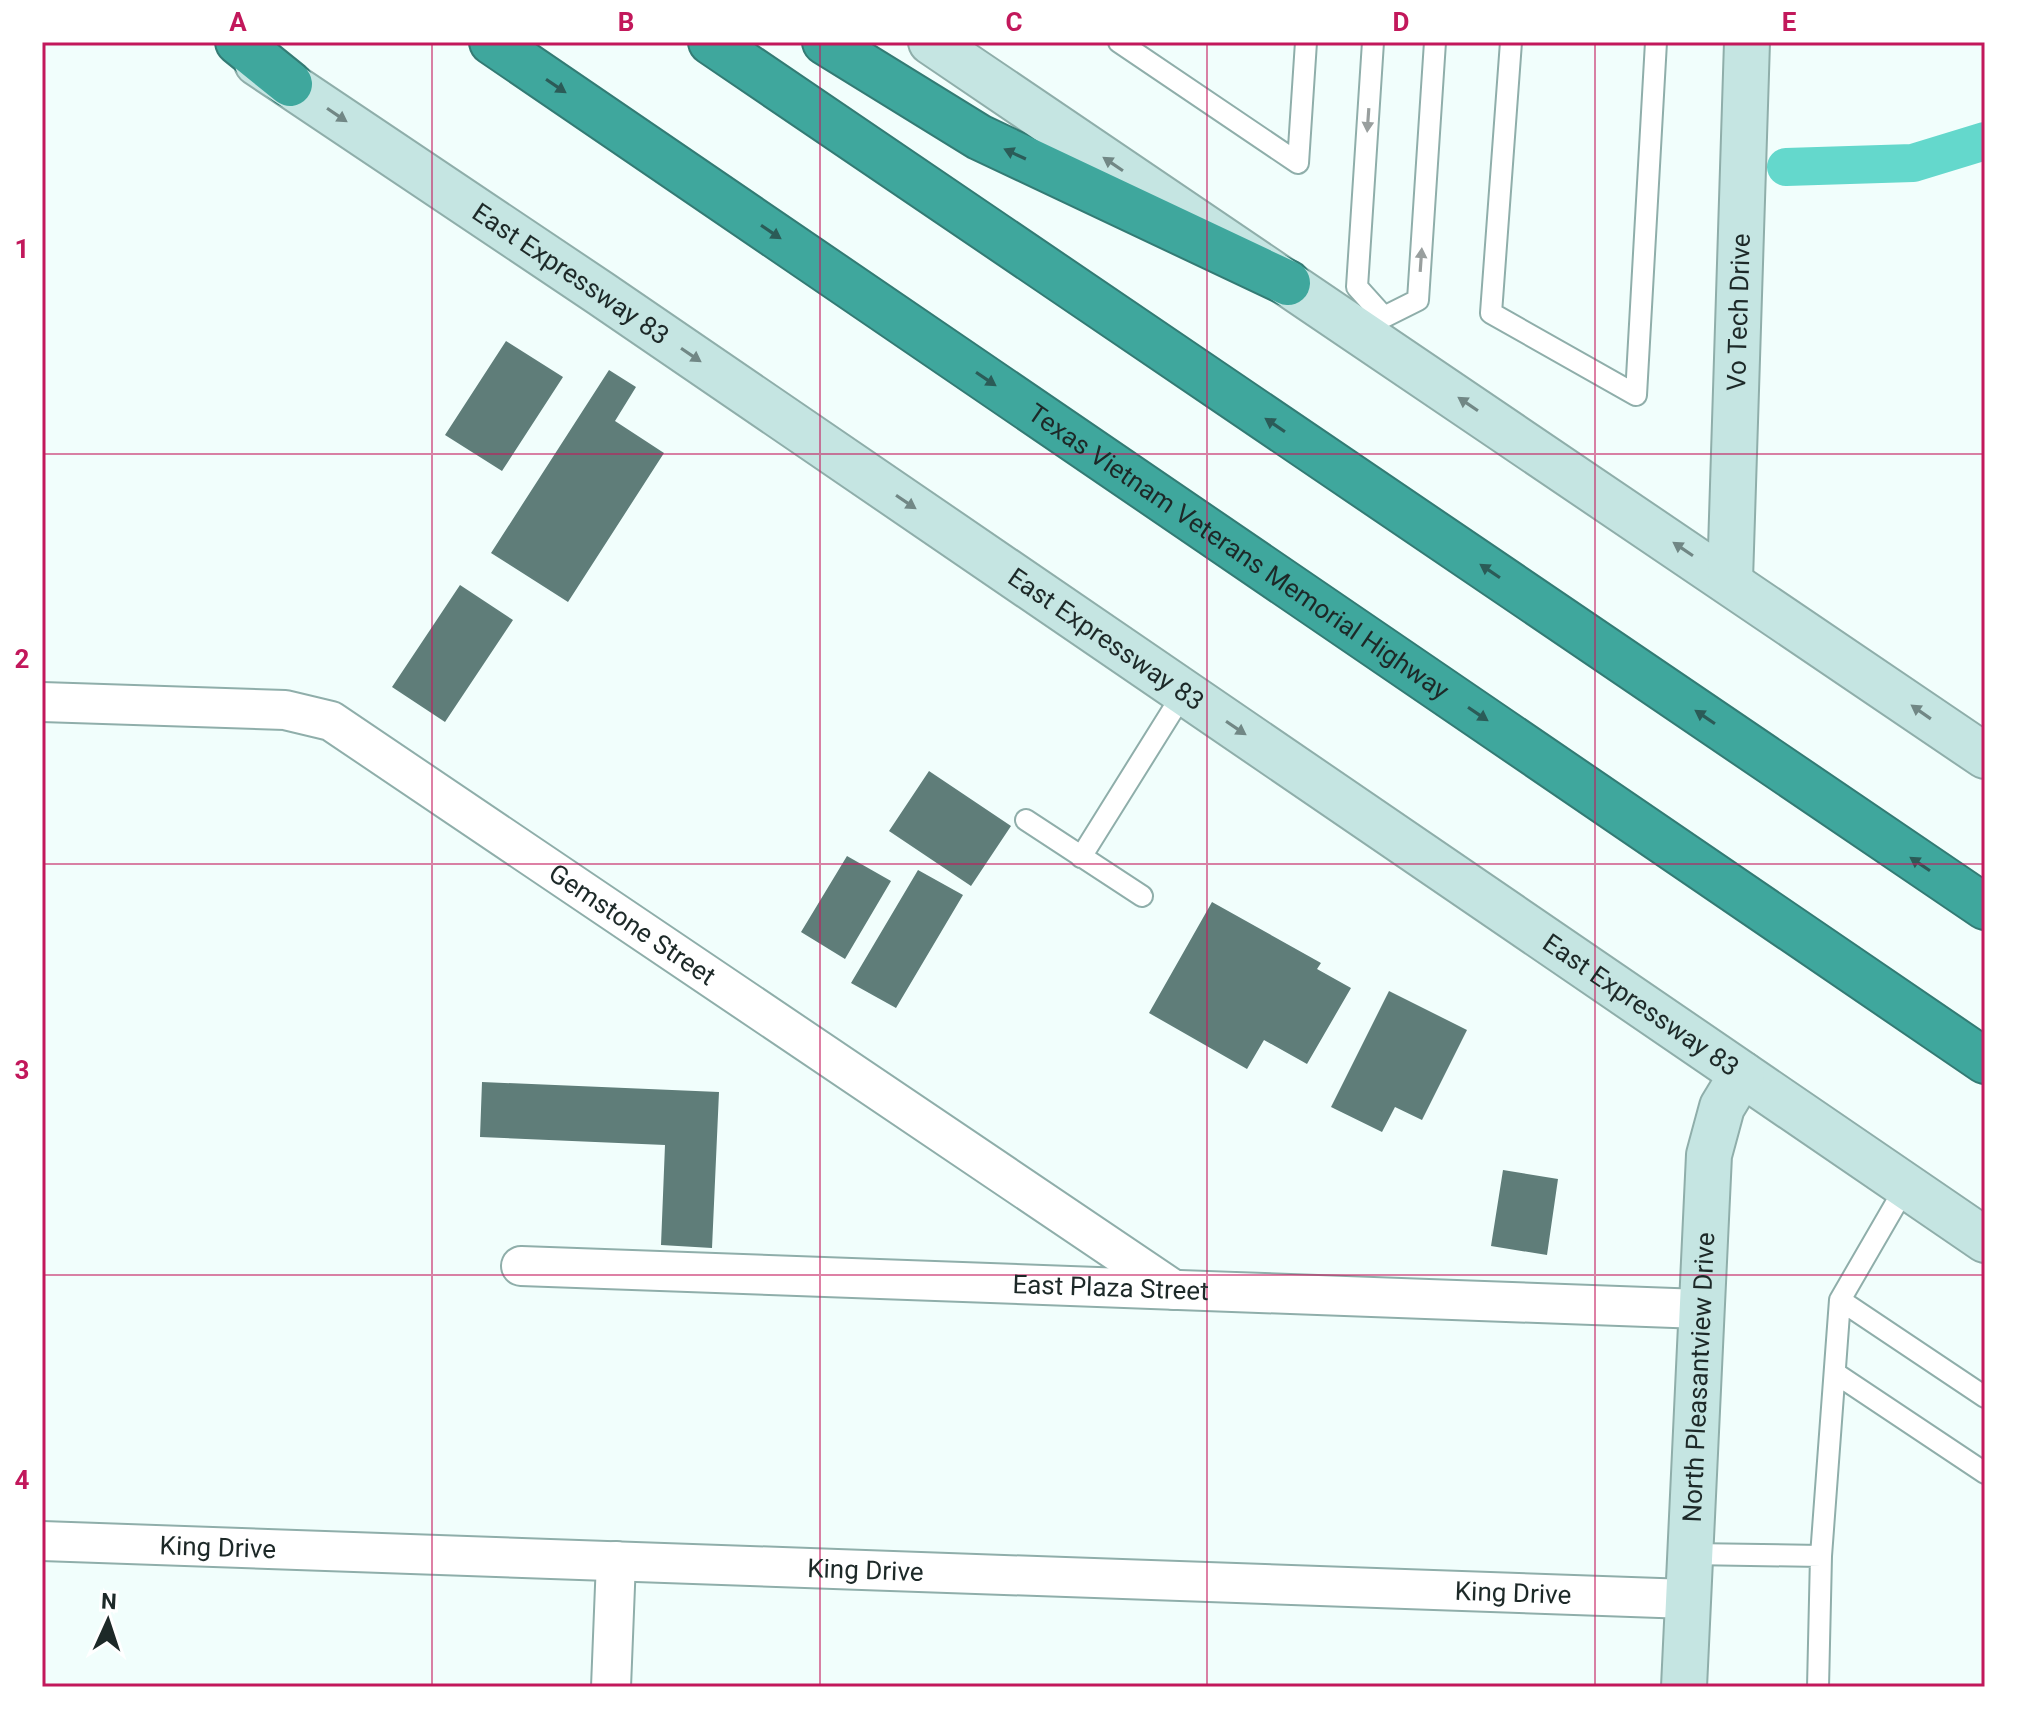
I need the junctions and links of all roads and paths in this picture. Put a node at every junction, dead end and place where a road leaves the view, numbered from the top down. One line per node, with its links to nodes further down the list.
1 (225, 42): 14 (main road, East Expressway 83)
2 (238, 42): 14 (highway)
3 (492, 42): 25 (highway, Texas Vietnam Veterans Memorial Highway, one-way to 25)
4 (711, 42): 24 (highway, one-way to 4)
5 (825, 42): 15 (highway, one-way to 5)
6 (931, 42): 15 (main road, one-way to 6)
7 (1119, 42): 8 (lane)
8 (1306, 42)
9 (1373, 42): 16 (lane, one-way to 16)
10 (1435, 42): 16 (lane, one-way to 10)
11 (1511, 42): 12 (lane)
12 (1656, 42)
13 (1747, 42): 17 (main road, Vo Tech Drive)
14 (290, 84): 18 (main road, East Expressway 83, one-way to 18)
15 (1288, 283): 16 (main road)
16 (1381, 330): 17 (main road, one-way to 16)
17 (1730, 580): 20 (main road, one-way to 17)
18 (1184, 692): 22 (lane); 26 (main road, East Expressway 83, one-way to 26)
19 (42, 702): 30 (street, Gemstone Street)
20 (1985, 756)
21 (1026, 820): 22 (lane)
22 (1081, 857): 23 (lane)
23 (1142, 896)
24 (1985, 907)
25 (1985, 1061)
26 (1742, 1074): 27 (main road, East Expressway 83); 32 (main road, North Pleasantview Drive)
27 (1906, 1186): 28 (main road, East Expressway 83); 31 (lane)
28 (1985, 1240)
29 (521, 1266): 30 (street, East Plaza Street)
30 (1174, 1290): 32 (street, East Plaza Street)
31 (1840, 1300): 33 (lane); 34 (lane)
32 (1701, 1309): 37 (main road, North Pleasantview Drive)
33 (1835, 1373): 35 (lane); 38 (lane)
34 (1985, 1397)
35 (1985, 1473)
36 (42, 1541): 39 (street, King Drive)
37 (1690, 1554): 38 (lane); 40 (main road, North Pleasantview Drive)
38 (1821, 1556): 43 (lane)
39 (616, 1561): 40 (street, King Drive); 41 (street)
40 (1688, 1599): 42 (main road, North Pleasantview Drive)
41 (611, 1687)
42 (1684, 1687)
43 (1818, 1687)

